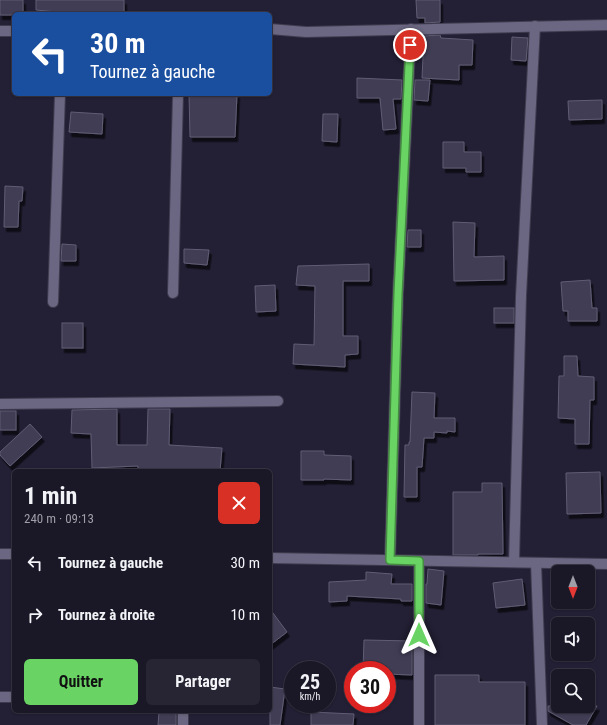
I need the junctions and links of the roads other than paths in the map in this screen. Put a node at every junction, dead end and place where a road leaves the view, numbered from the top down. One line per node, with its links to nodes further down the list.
1 (607, 25): 2 (street)
2 (535, 26): 4 (street); 18 (street)
3 (272, 29): 4 (street)
4 (411, 29): 16 (street)
5 (0, 31): 6 (street)
6 (12, 31)
7 (60, 96): 10 (street)
8 (178, 96): 9 (street)
9 (173, 293)
10 (53, 302)
11 (278, 402): 12 (street)
12 (0, 404)
13 (0, 554): 14 (street)
14 (12, 554)
15 (272, 558): 16 (street)
16 (390, 560): 17 (street)
17 (419, 561): 18 (street); 25 (street)
18 (514, 562): 19 (street)
19 (536, 563): 20 (street); 26 (street)
20 (607, 564)
21 (0, 696): 22 (street)
22 (12, 697)
23 (183, 713): 24 (street)
24 (183, 725)
25 (419, 725)
26 (542, 725)

